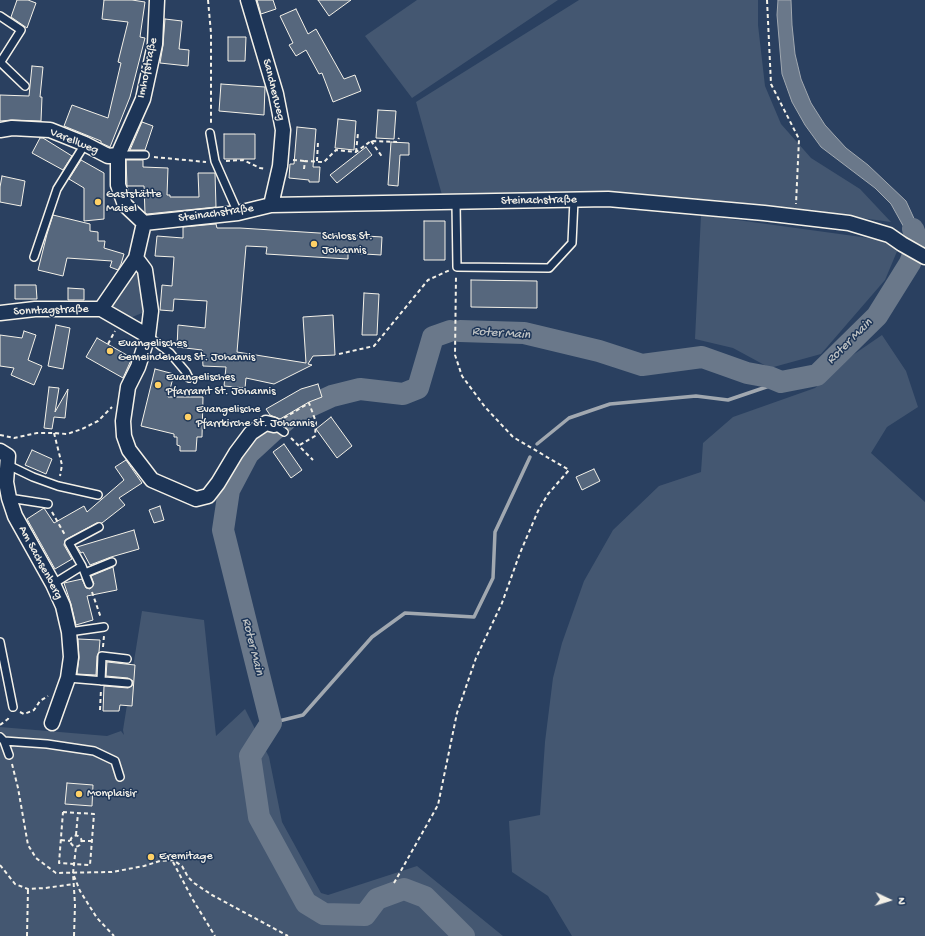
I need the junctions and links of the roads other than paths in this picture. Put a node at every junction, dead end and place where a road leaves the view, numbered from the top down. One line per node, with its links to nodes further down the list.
1 (157, 0): 9 (street, Imhofstraße)
2 (248, 0): 13 (street, Sandnerweg)
3 (0, 16): 4 (lane)
4 (0, 63): 5 (lane)
5 (25, 86)
6 (0, 130): 8 (street, Varellweg)
7 (210, 133): 14 (lane)
8 (85, 144): 9 (street, Varellweg); 16 (lane)
9 (118, 154): 10 (lane); 15 (street)
10 (145, 155)
11 (574, 200): 12 (street, Steinachstraße); 12 (lane); 17 (street, Steinachstraße)
12 (456, 203): 13 (street, Steinachstraße)
13 (271, 205): 14 (street, Steinachstraße)
14 (238, 213): 15 (street, Steinachstraße)
15 (144, 223): 18 (street)
16 (34, 257)
17 (925, 257)
18 (136, 258): 19 (street); 21 (street)
19 (101, 309): 20 (street, Sonntagstraße); 21 (street)
20 (0, 313)
21 (148, 336): 22 (lane); 23 (street)
22 (189, 378)
23 (279, 429)
24 (0, 451): 25 (street)
25 (8, 465): 26 (street); 27 (lane)
26 (5, 489): 28 (lane); 32 (street, Am Sachsenberg)
27 (98, 495)
28 (48, 504)
29 (99, 527): 31 (lane)
30 (112, 562): 31 (lane)
31 (83, 570): 32 (lane); 33 (lane)
32 (53, 584): 35 (street, Am Sachsenberg)
33 (89, 584)
34 (104, 627): 35 (lane)
35 (69, 632): 38 (street, Am Sachsenberg)
36 (0, 642): 41 (lane)
37 (127, 659): 39 (lane)
38 (68, 678): 39 (lane); 42 (street, Am Sachsenberg)
39 (101, 681): 40 (lane)
40 (128, 683)
41 (13, 707)
42 (52, 723)
43 (2, 739): 44 (lane); 45 (lane)
44 (9, 755)
45 (120, 777)

